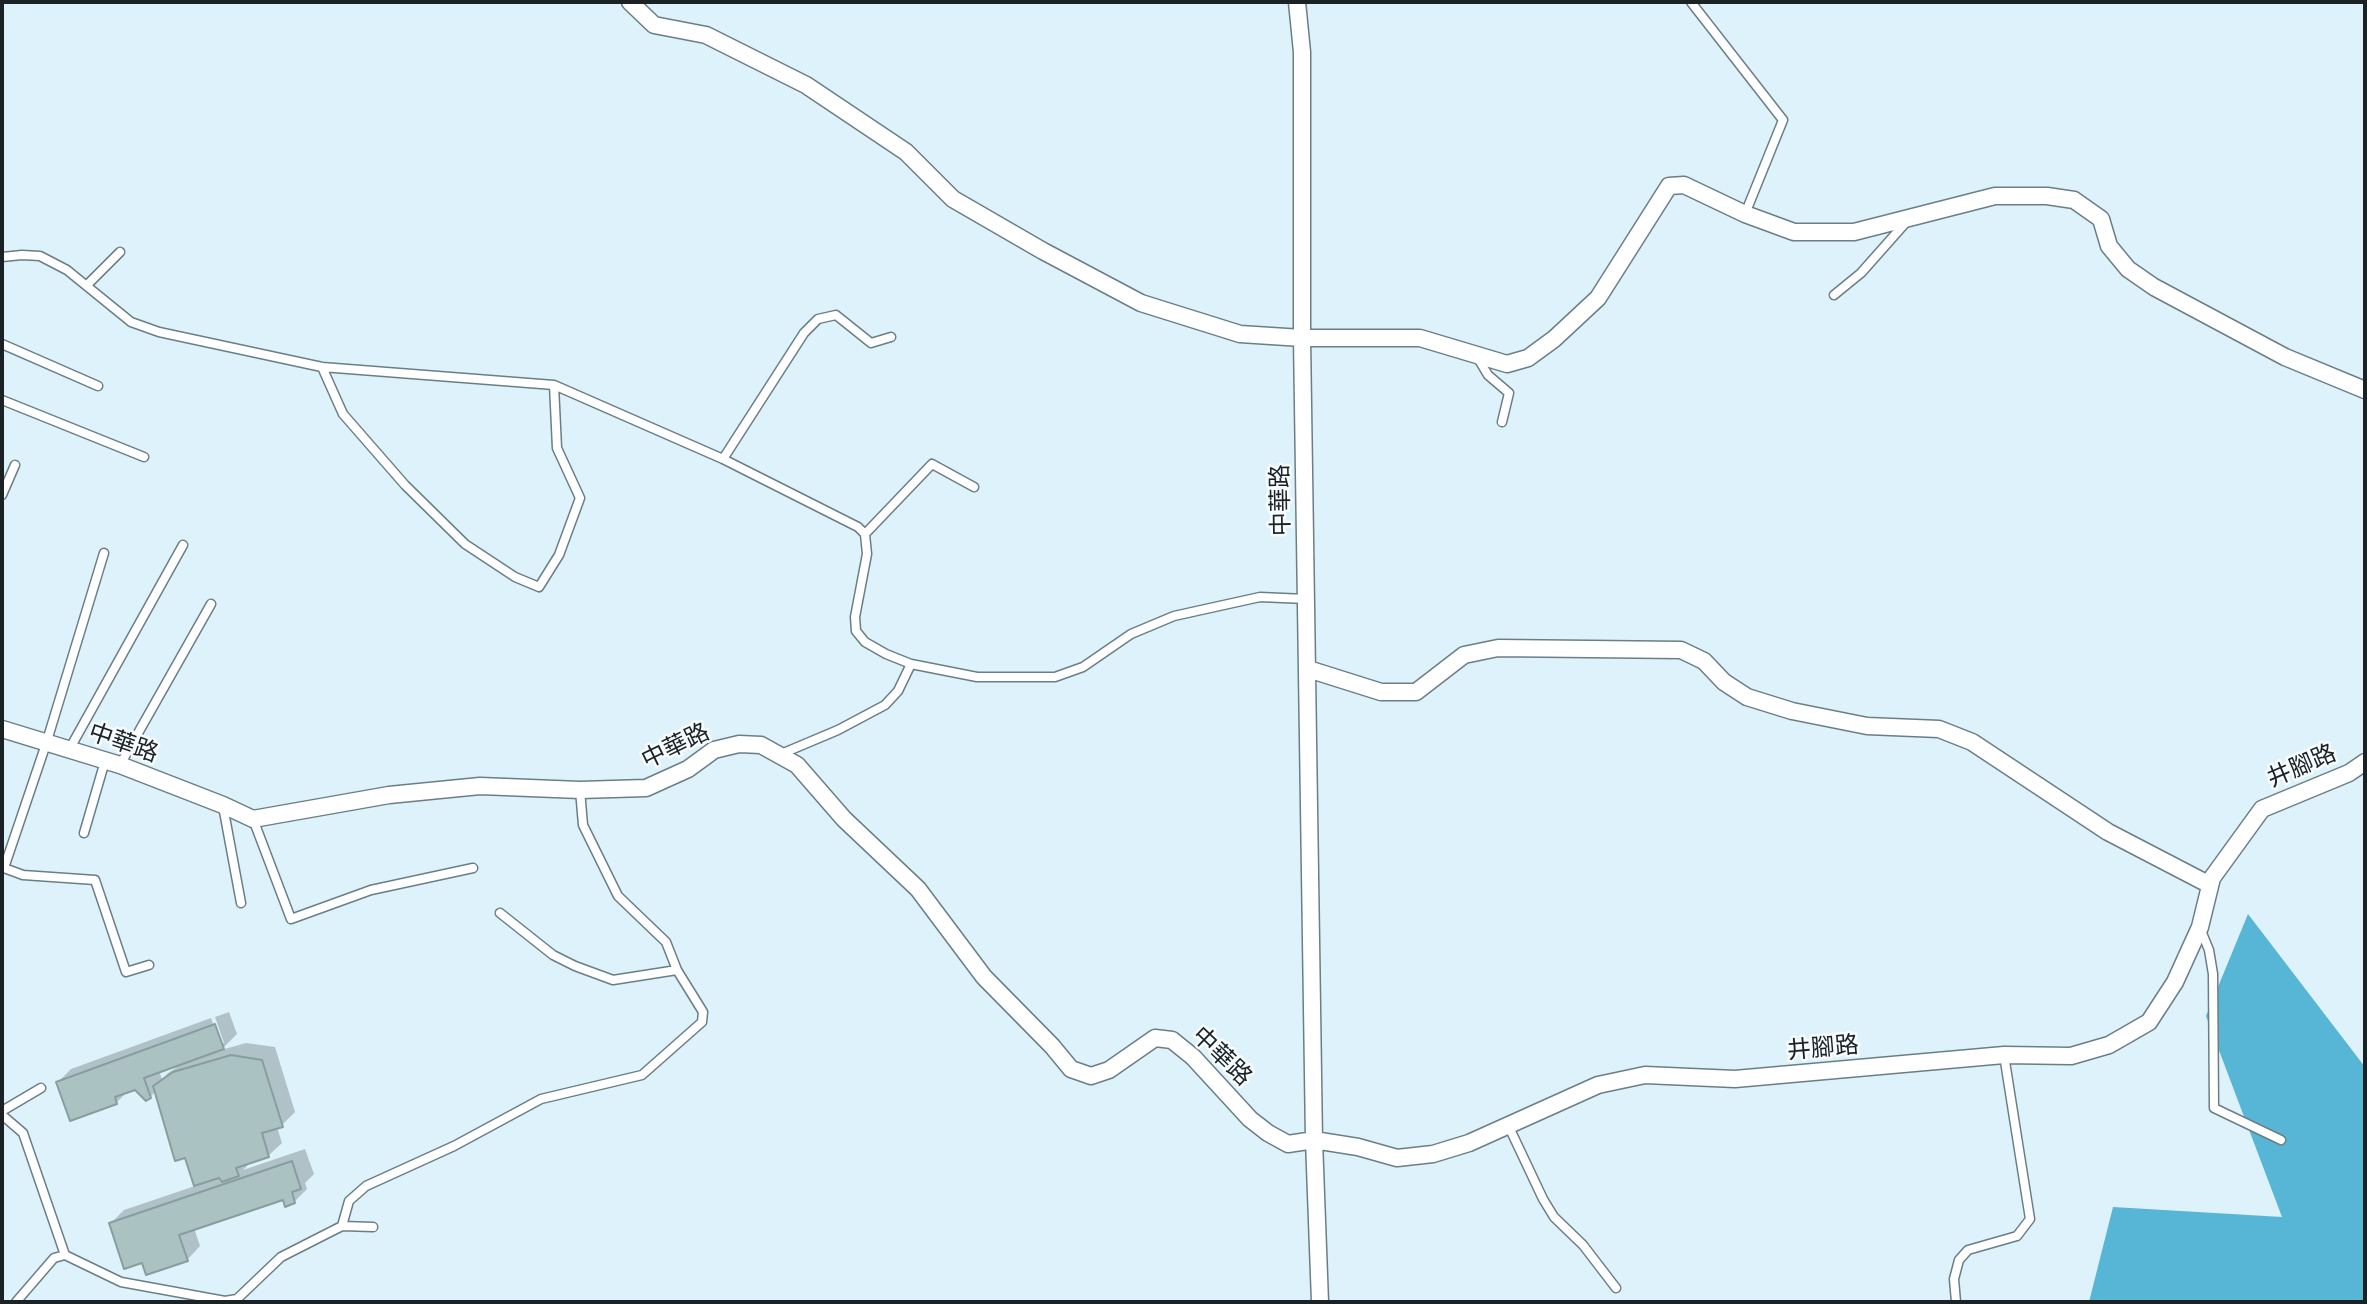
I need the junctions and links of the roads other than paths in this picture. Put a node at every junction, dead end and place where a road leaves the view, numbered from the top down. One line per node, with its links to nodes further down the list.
1 (630, 2): 11 (street)
2 (1297, 2): 11 (street, 中華路)
3 (1691, 2): 4 (lane)
4 (1745, 214): 5 (street); 13 (street)
5 (1910, 218): 9 (lane); 17 (street)
6 (120, 252): 8 (lane)
7 (2, 257): 8 (lane)
8 (87, 285): 14 (lane)
9 (1834, 295)
10 (891, 337): 21 (lane)
11 (1302, 338): 13 (street); 28 (street, 中華路)
12 (2, 344): 16 (lane)
13 (1474, 353): 19 (lane)
14 (322, 367): 15 (lane); 15 (lane)
15 (554, 385): 21 (lane)
16 (98, 386)
17 (2365, 390)
18 (2, 400): 20 (lane)
19 (1502, 422)
20 (144, 457)
21 (723, 459): 25 (lane)
22 (15, 465): 24 (lane)
23 (974, 486): 25 (lane)
24 (2, 495)
25 (865, 534): 30 (lane)
26 (183, 545): 34 (lane)
27 (104, 553): 33 (lane)
28 (1306, 599): 30 (lane); 31 (street, 中華路)
29 (211, 604): 37 (lane)
30 (911, 664): 35 (lane)
31 (1308, 669): 43 (street); 53 (street, 中華路)
32 (2, 729): 33 (street, 中華路)
33 (46, 744): 34 (street, 中華路); 47 (lane)
34 (69, 750): 37 (street, 中華路)
35 (781, 754): 38 (street, 中華路); 53 (street, 中華路)
36 (2365, 762): 43 (street, 井腳路)
37 (113, 763): 39 (street, 中華路); 41 (lane)
38 (580, 790): 40 (street, 中華路); 48 (lane)
39 (223, 805): 40 (street, 中華路); 44 (lane)
40 (253, 819): 42 (lane)
41 (84, 833)
42 (473, 868)
43 (2210, 885): 46 (street, 井腳路)
44 (241, 903)
45 (500, 913): 48 (lane)
46 (2200, 927): 49 (street, 井腳路); 54 (lane)
47 (149, 965)
48 (677, 970): 55 (lane)
49 (2004, 1055): 52 (street, 井腳路); 61 (lane)
50 (41, 1088): 51 (lane)
51 (2, 1113): 57 (lane)
52 (1509, 1126): 53 (street, 井腳路); 58 (lane)
53 (1314, 1140): 60 (street)
54 (2281, 1140)
55 (342, 1226): 56 (lane); 57 (lane)
56 (373, 1227)
57 (65, 1255): 59 (lane)
58 (1616, 1288)
59 (16, 1302)
60 (1320, 1302)
61 (1956, 1302)

